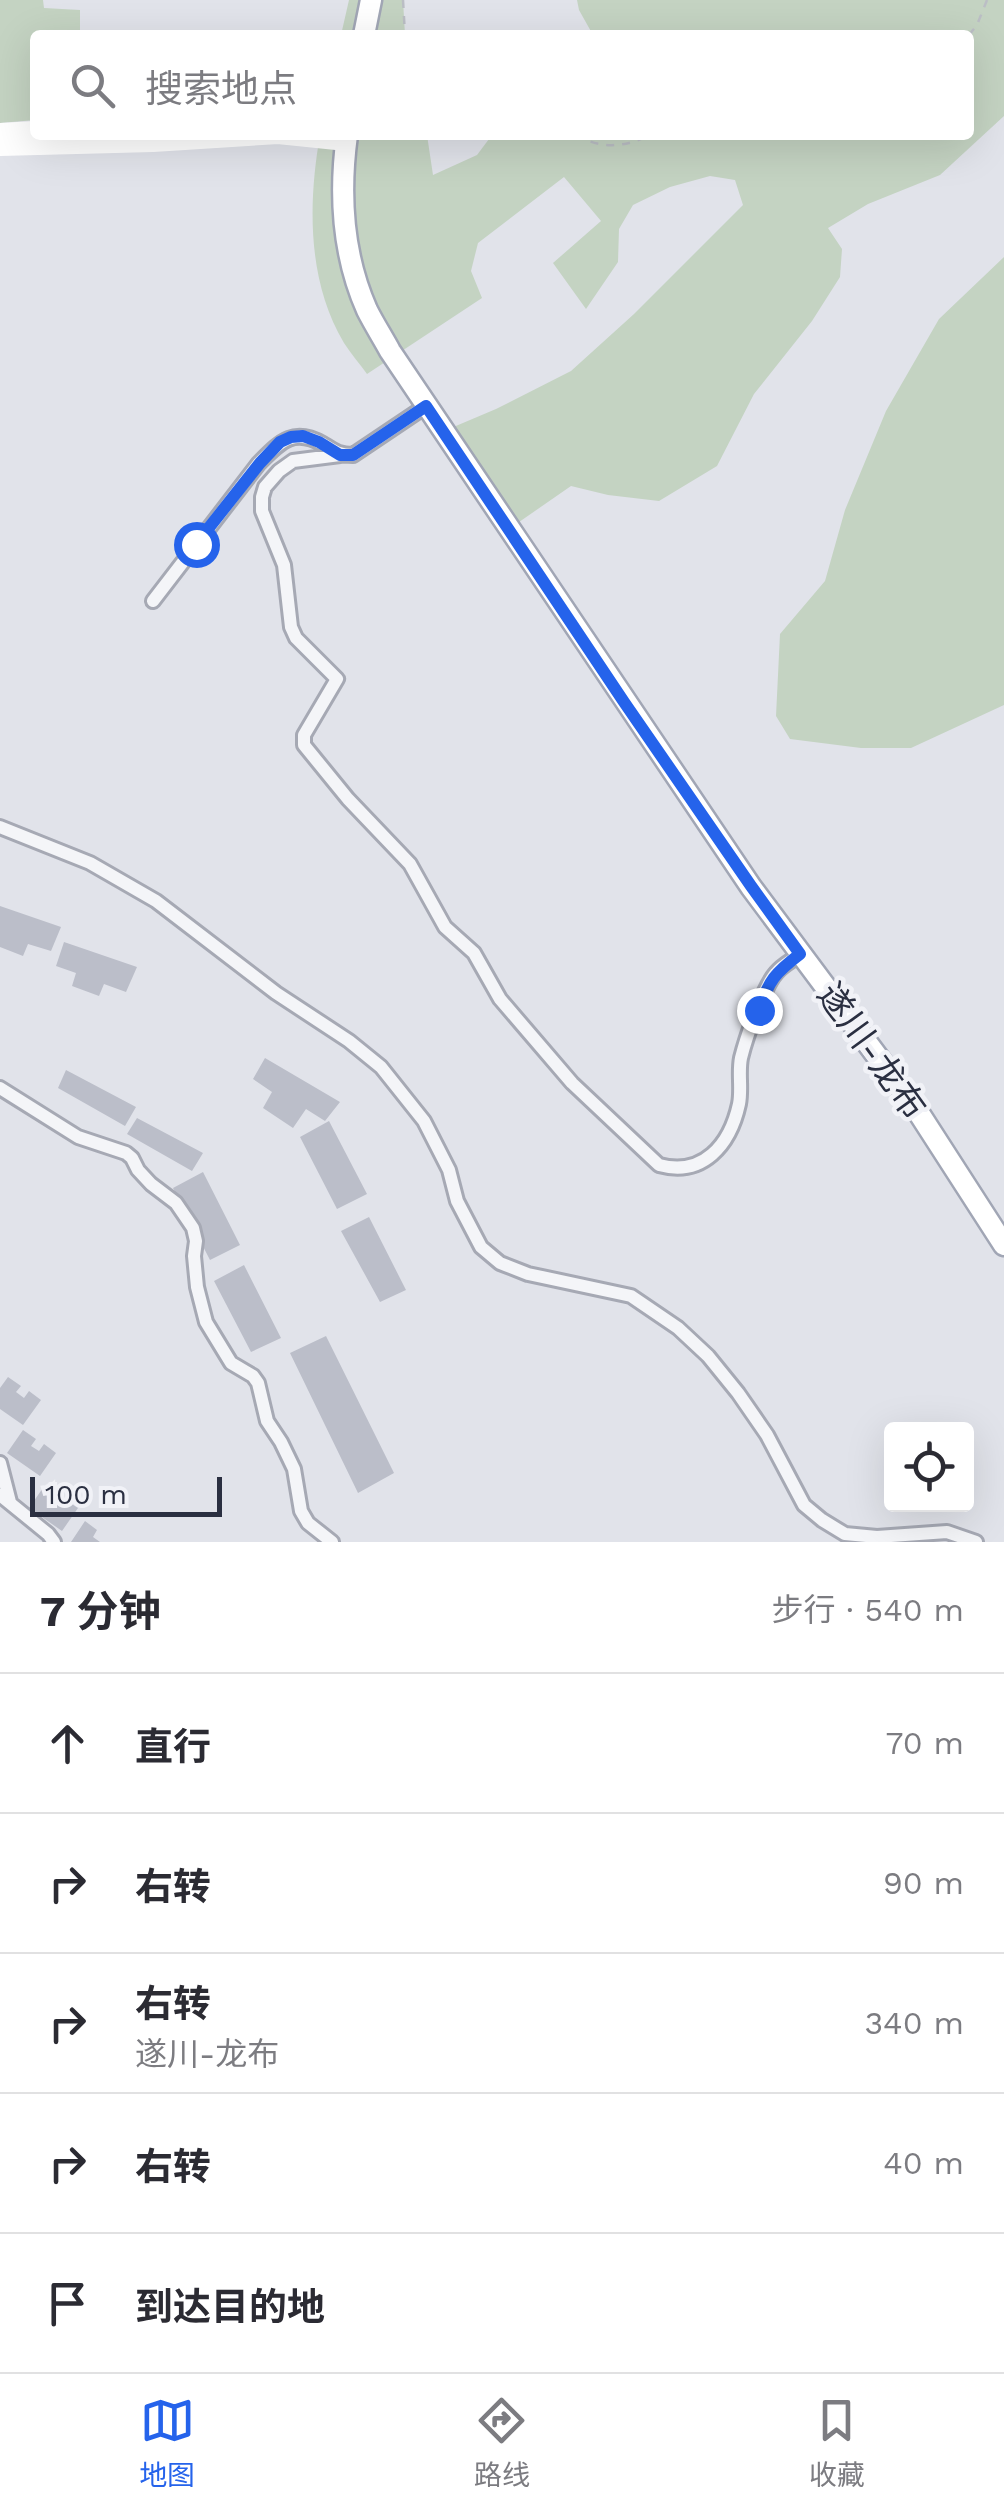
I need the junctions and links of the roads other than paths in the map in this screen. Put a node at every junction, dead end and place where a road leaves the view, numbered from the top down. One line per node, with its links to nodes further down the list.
1 (371, 0): 2 (main road)
2 (365, 30)
3 (30, 130): 4 (street)
4 (0, 132)
5 (200, 140): 7 (street)
6 (346, 140): 8 (main road, 遂川-龙布)
7 (0, 146)
8 (426, 406): 9 (street); 12 (main road, 遂川-龙布)
9 (340, 455): 10 (street); 12 (street)
10 (154, 601)
11 (0, 827): 19 (street)
12 (800, 954): 14 (main road, 遂川-龙布)
13 (0, 1088): 18 (street)
14 (1004, 1245)
15 (0, 1463): 16 (street)
16 (5, 1498): 17 (street)
17 (54, 1542)
18 (332, 1542)
19 (976, 1542)

